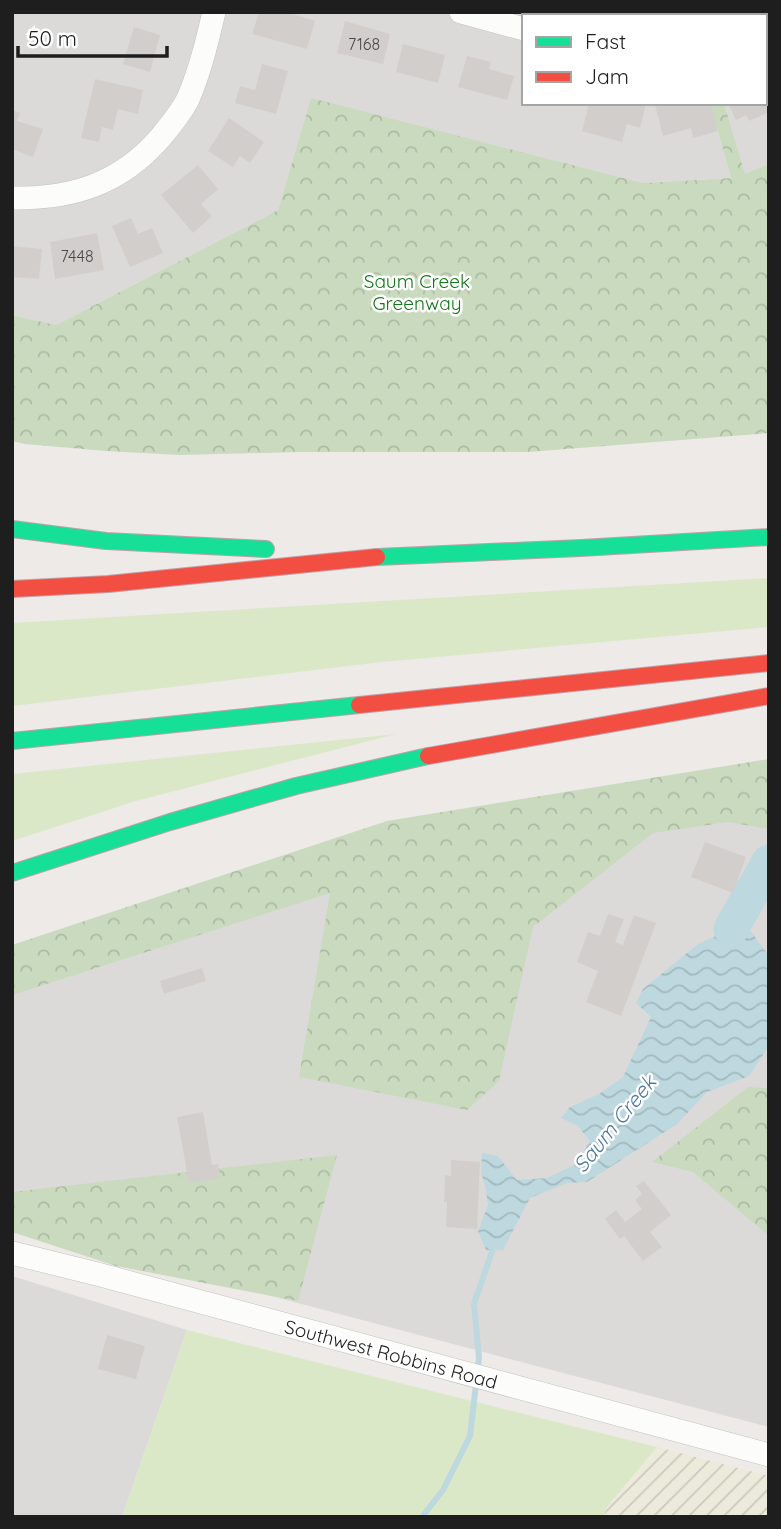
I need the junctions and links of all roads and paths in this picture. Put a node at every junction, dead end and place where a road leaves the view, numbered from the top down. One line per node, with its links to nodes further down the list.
1 (214, 12): 4 (street)
2 (461, 12): 3 (street)
3 (522, 28)
4 (12, 198)
5 (12, 529): 7 (highway)
6 (769, 537): 7 (highway)
7 (397, 555): 8 (highway)
8 (12, 589)
9 (769, 663): 11 (highway)
10 (769, 696): 12 (highway)
11 (12, 741)
12 (12, 873)
13 (12, 1253): 14 (street, Southwest Robbins Road)
14 (769, 1455)

